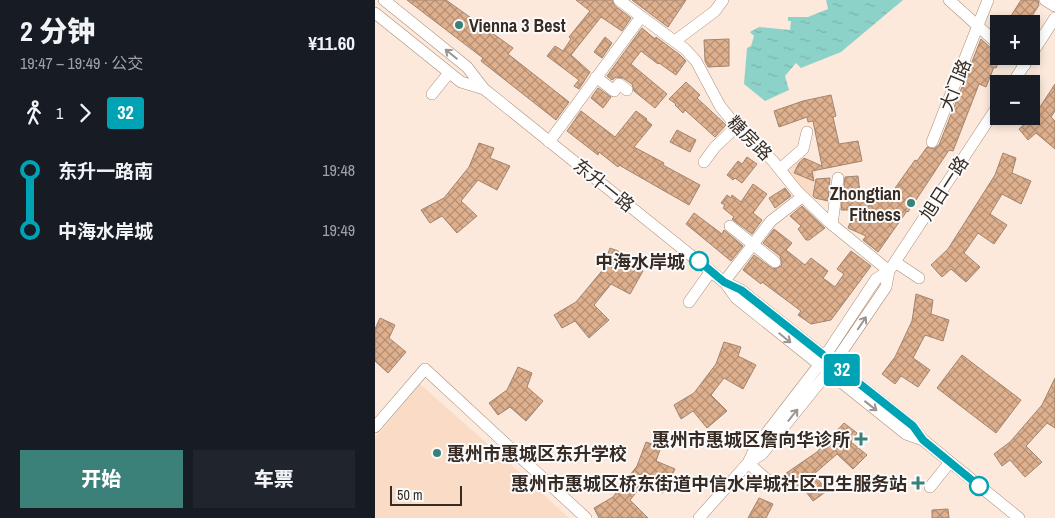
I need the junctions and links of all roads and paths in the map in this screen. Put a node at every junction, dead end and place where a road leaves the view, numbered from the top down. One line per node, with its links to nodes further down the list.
1 (384, 0): 18 (street, 东升一路, one-way to 1)
2 (619, 0): 10 (street, 糖房路)
3 (723, 0): 14 (street)
4 (949, 0): 7 (street)
5 (988, 0): 12 (street, 大门路)
6 (1045, 0): 8 (street)
7 (961, 5): 12 (street)
8 (1055, 6)
9 (375, 13): 16 (street, 东升一路)
10 (641, 17): 14 (street, 糖房路); 17 (street)
11 (1055, 18): 15 (street)
12 (978, 27): 13 (street); 25 (street, 大门路)
13 (990, 37)
14 (675, 40): 22 (street, 糖房路)
15 (1040, 42)
16 (449, 72): 18 (street, 东升一路); 20 (street)
17 (599, 73): 19 (street); 24 (street)
18 (484, 89): 24 (street, 东升一路)
19 (627, 90)
20 (432, 94)
21 (990, 118): 34 (street, 旭日一路)
22 (737, 126): 26 (street); 27 (street, 糖房路)
23 (807, 132): 27 (street)
24 (549, 142): 35 (street, 东升一路)
25 (933, 142)
26 (704, 162)
27 (780, 169): 29 (street, 糖房路)
28 (838, 178): 30 (street)
29 (803, 196): 30 (street, 糖房路); 32 (street)
30 (832, 225): 34 (street, 糖房路)
31 (730, 226): 32 (street)
32 (753, 245): 33 (street); 37 (street)
33 (775, 262)
34 (892, 267): 36 (street, 糖房路); 39 (street, 旭日一路); 40 (street, 旭日一路, one-way to 34)
35 (711, 271): 37 (street, 东升一路); 38 (street)
36 (919, 278)
37 (724, 282): 39 (street, 东升一路)
38 (689, 302)
39 (822, 360): 40 (street, 东升一路); 43 (street, 旭日一路)
40 (831, 368): 42 (street, 东升一路); 43 (street, 旭日一路, one-way to 40)
41 (375, 427): 46 (street)
42 (950, 462): 45 (street); 48 (street, 东升一路)
43 (748, 463): 44 (street); 47 (street, 旭日一路)
44 (772, 484)
45 (930, 487)
46 (586, 518)
47 (699, 518)
48 (1019, 518)

